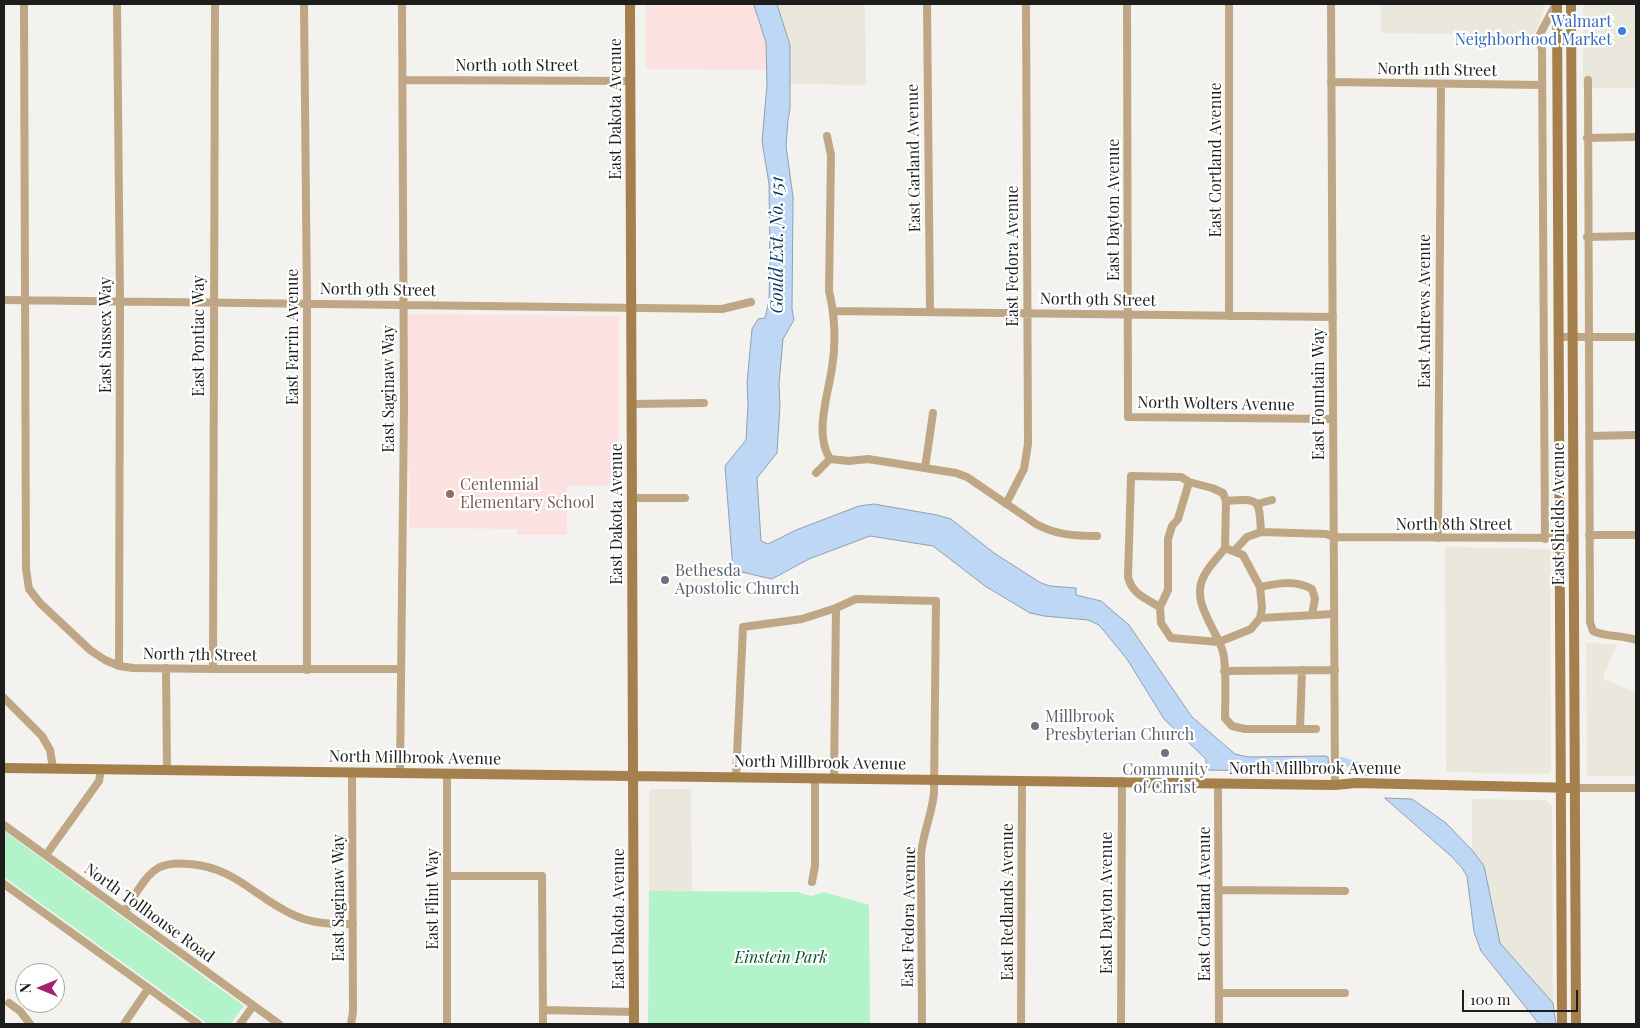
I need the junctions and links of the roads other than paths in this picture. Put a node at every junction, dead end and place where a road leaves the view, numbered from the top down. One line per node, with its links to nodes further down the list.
1 (24, 4): 28 (street)
2 (117, 4): 29 (street, East Sussex Way)
3 (215, 4): 30 (street, East Pontiac Way)
4 (304, 4): 32 (street, East Farrin Avenue)
5 (402, 4): 15 (street, East Saginaw Way)
6 (630, 4): 16 (street, East Dakota Avenue)
7 (927, 4): 36 (street, East Garland Avenue)
8 (1026, 4): 37 (street, East Fedora Avenue)
9 (1127, 4): 38 (street, East Dayton Avenue)
10 (1229, 4): 39 (street, East Cortland Avenue)
11 (1331, 4): 18 (street, East Fountain Way)
12 (1557, 4): 14 (street, East Shields Avenue); 20 (street)
13 (1571, 4): 21 (street, East Shields Avenue)
14 (1558, 30): 21 (street); 42 (street, East Shields Avenue)
15 (403, 80): 16 (street, North 10th Street); 33 (street, East Saginaw Way)
16 (630, 80): 34 (street, East Dakota Avenue)
17 (1588, 80): 24 (street)
18 (1331, 82): 19 (street, North 11th Street); 40 (street, East Fountain Way)
19 (1440, 84): 20 (street, North 11th Street); 67 (street, East Andrews Avenue)
20 (1542, 85): 70 (street)
21 (1572, 134): 41 (street, East Shields Avenue)
22 (827, 136): 35 (street)
23 (1636, 137): 24 (street)
24 (1587, 138): 26 (street)
25 (1636, 236): 26 (street)
26 (1587, 237): 43 (street)
27 (4, 300): 28 (street, North 9th Street)
28 (26, 300): 29 (street, North 9th Street); 81 (street, North 7th Street)
29 (120, 302): 30 (street, North 9th Street); 81 (street, East Sussex Way)
30 (213, 302): 32 (street, North 9th Street); 83 (street, East Pontiac Way)
31 (751, 302): 34 (street, North 9th Street)
32 (307, 303): 33 (street, North 9th Street); 85 (street, East Farrin Avenue)
33 (403, 305): 34 (street, North 9th Street); 84 (street, East Saginaw Way)
34 (631, 308): 46 (street, East Dakota Avenue)
35 (833, 311): 36 (street, North 9th Street); 52 (street)
36 (930, 312): 37 (street, North 9th Street)
37 (1027, 314): 38 (street, North 9th Street); 60 (street, East Fedora Avenue)
38 (1128, 314): 39 (street, North 9th Street); 48 (street, East Dayton Avenue)
39 (1229, 316): 40 (street, North 9th Street)
40 (1333, 317): 49 (street, East Fountain Way)
41 (1573, 336): 42 (street); 43 (street); 69 (street, East Shields Avenue)
42 (1559, 337): 68 (street, East Shields Avenue)
43 (1588, 337): 44 (street); 51 (street)
44 (1636, 337)
45 (704, 403): 46 (street)
46 (632, 404): 56 (street, East Dakota Avenue)
47 (933, 413): 53 (street)
48 (1128, 417): 49 (street, North Wolters Avenue)
49 (1333, 419): 66 (street, East Fountain Way)
50 (1636, 435): 51 (street)
51 (1589, 436): 63 (street)
52 (830, 459): 53 (street); 54 (street)
53 (925, 468): 60 (street)
54 (816, 473)
55 (1189, 482): 59 (street); 74 (street); 74 (street)
56 (632, 498): 57 (street); 99 (street, East Dakota Avenue)
57 (685, 498)
58 (1272, 500): 61 (street)
59 (1226, 501): 61 (street); 71 (street)
60 (1006, 504): 65 (street)
61 (1257, 504): 62 (street)
62 (1261, 532): 66 (street, North 8th Street); 72 (street)
63 (1589, 535): 64 (street); 79 (street)
64 (1636, 535)
65 (1097, 536)
66 (1334, 537): 67 (street, North 8th Street); 77 (street, East Fountain Way)
67 (1438, 538): 70 (street, North 8th Street)
68 (1559, 538): 69 (street, North 8th Street); 70 (street, North 8th Street); 108 (street, East Shields Avenue)
69 (1574, 538): 109 (street, East Shields Avenue)
70 (1545, 539)
71 (1225, 548): 72 (street); 80 (street)
72 (1234, 551): 73 (street)
73 (1260, 587): 76 (street); 78 (street)
74 (1160, 607): 80 (street)
75 (836, 608): 100 (street); 102 (street); 103 (street, East Fedora Avenue)
76 (1312, 614): 77 (street); 78 (street)
77 (1334, 614): 87 (street, East Fountain Way)
78 (1260, 618): 80 (street)
79 (1636, 640)
80 (1219, 642): 88 (street)
81 (118, 666): 82 (street, North 7th Street)
82 (166, 668): 83 (street, North 7th Street); 95 (street)
83 (213, 669): 85 (street, North 7th Street)
84 (401, 669): 85 (street, North 7th Street); 97 (street, East Saginaw Way)
85 (307, 670)
86 (1302, 670): 87 (street); 88 (street); 90 (street)
87 (1334, 670): 107 (street, East Fountain Way)
88 (1224, 671): 90 (street)
89 (4, 698): 93 (street)
90 (1300, 729): 91 (street)
91 (1316, 729)
92 (4, 768): 93 (street, North Millbrook Avenue)
93 (53, 768): 94 (street, North Millbrook Avenue)
94 (101, 769): 95 (street, North Millbrook Avenue); 112 (street)
95 (167, 770): 96 (street, North Millbrook Avenue)
96 (352, 772): 97 (street, North Millbrook Avenue); 121 (street, East Saginaw Way)
97 (400, 773): 98 (street, North Millbrook Avenue)
98 (447, 774): 99 (street, North Millbrook Avenue); 114 (street, East Flint Way)
99 (634, 775): 100 (street, North Millbrook Avenue); 129 (street, East Dakota Avenue)
100 (736, 776): 101 (street, North Millbrook Avenue)
101 (815, 778): 102 (street, North Millbrook Avenue); 115 (street)
102 (834, 778): 103 (street, North Millbrook Avenue)
103 (935, 780): 104 (street, North Millbrook Avenue); 139 (street, East Fedora Avenue)
104 (1022, 781): 105 (street, North Millbrook Avenue); 140 (street, East Redlands Avenue)
105 (1122, 781): 106 (street, North Millbrook Avenue); 141 (street, East Dayton Avenue)
106 (1218, 784): 107 (street, North Millbrook Avenue); 118 (street, East Cortland Avenue)
107 (1335, 785): 108 (street, North Millbrook Avenue)
108 (1560, 788): 109 (street, North Millbrook Avenue); 122 (street, East Shields Avenue)
109 (1575, 788): 110 (street, North Millbrook Avenue); 145 (street, East Shields Avenue)
110 (1636, 788)
111 (4, 825): 112 (street, North Tollhouse Road)
112 (46, 855): 120 (street, North Tollhouse Road)
113 (249, 876): 116 (street)
114 (447, 876): 128 (street); 136 (street, East Flint Way)
115 (812, 882)
116 (244, 883): 120 (street); 121 (street)
117 (4, 884): 123 (street)
118 (1218, 890): 119 (street); 124 (street, East Cortland Avenue)
119 (1344, 891)
120 (124, 912): 127 (street, North Tollhouse Road)
121 (353, 924): 135 (street, East Saginaw Way)
122 (1562, 967): 143 (street, East Shields Avenue); 144 (street)
123 (148, 989): 131 (street); 132 (street)
124 (1219, 993): 125 (street); 142 (street, East Cortland Avenue)
125 (1346, 993)
126 (9, 1003): 130 (street)
127 (253, 1006): 133 (street); 134 (street, North Tollhouse Road)
128 (543, 1010): 129 (street); 137 (street)
129 (634, 1012): 138 (street, East Dakota Avenue)
130 (30, 1024)
131 (124, 1024)
132 (198, 1024)
133 (240, 1024)
134 (279, 1024)
135 (351, 1024)
136 (447, 1024)
137 (543, 1024)
138 (634, 1024)
139 (922, 1024)
140 (1021, 1024)
141 (1121, 1024)
142 (1219, 1024)
143 (1562, 1024)
144 (1570, 1024)
145 (1576, 1024)

